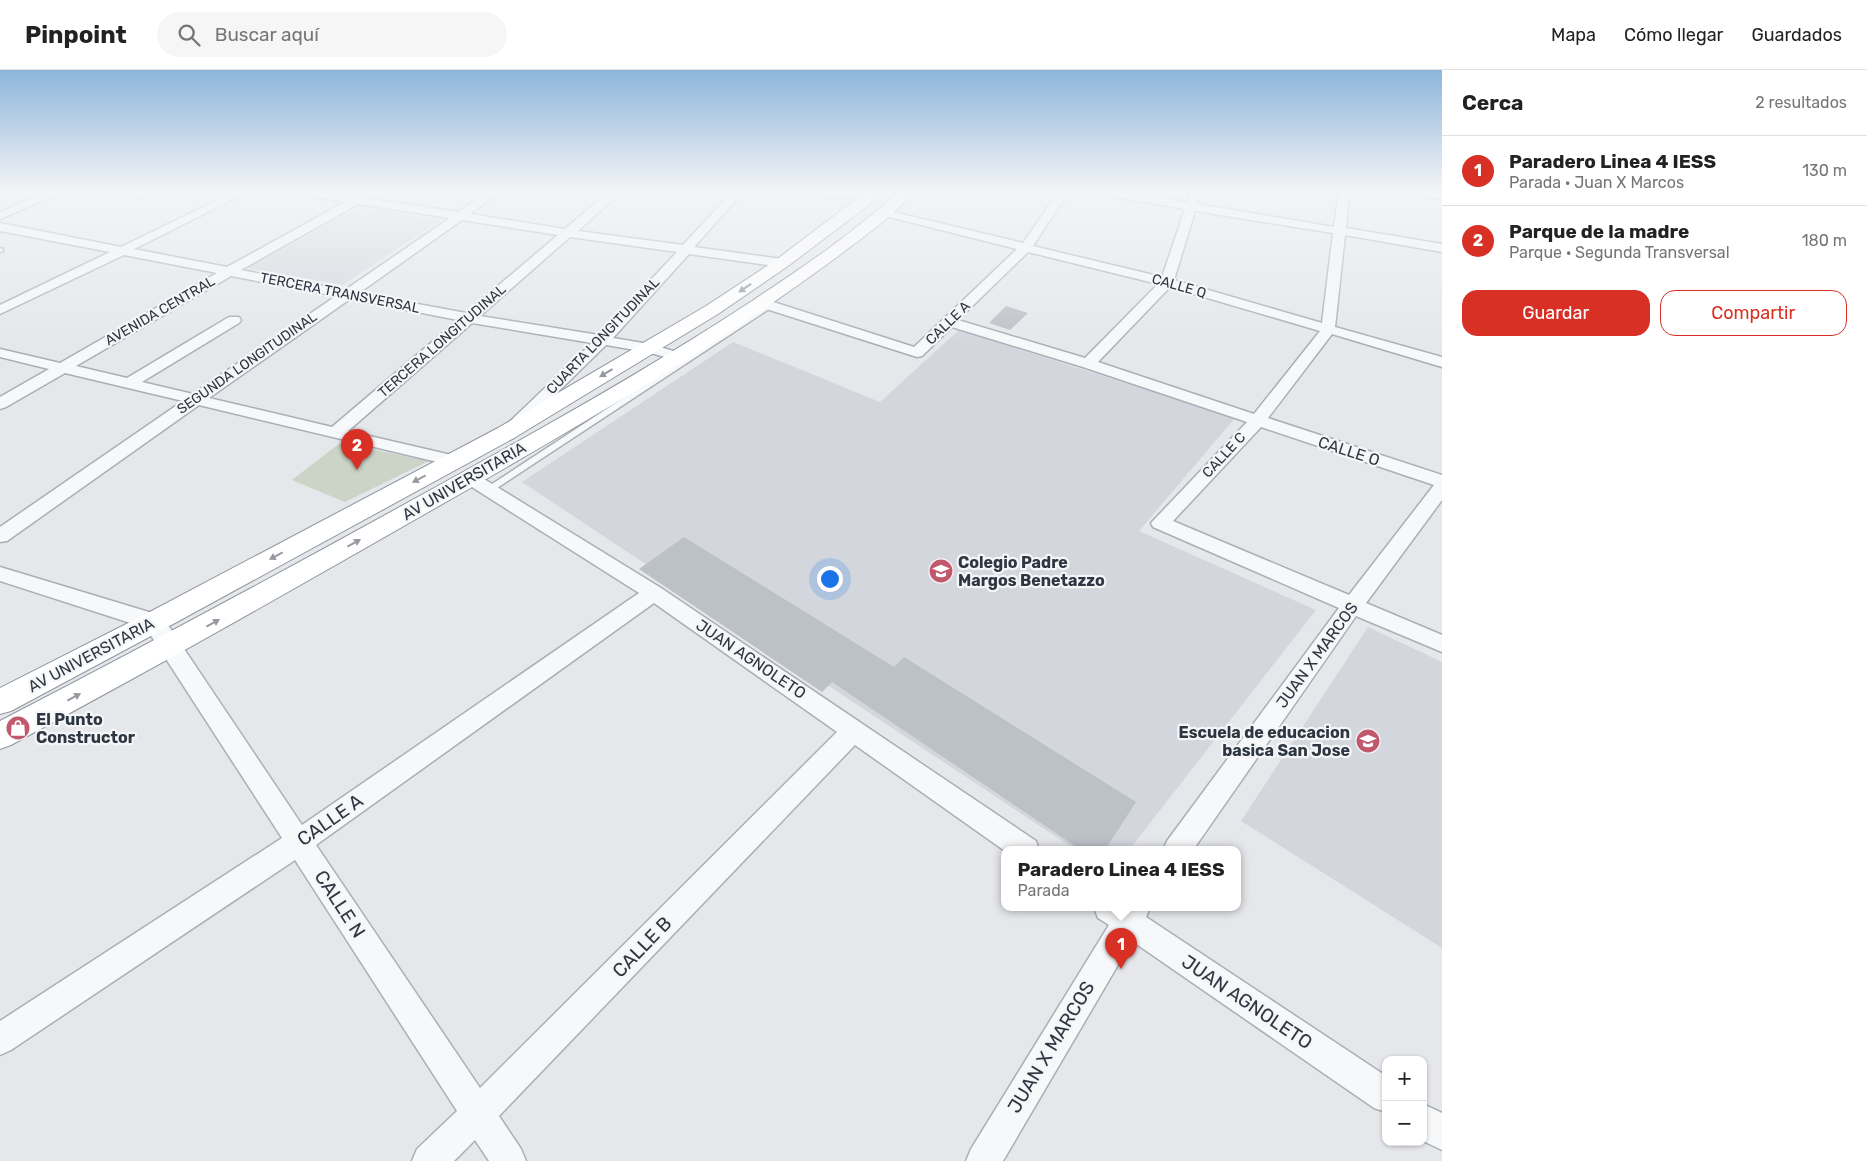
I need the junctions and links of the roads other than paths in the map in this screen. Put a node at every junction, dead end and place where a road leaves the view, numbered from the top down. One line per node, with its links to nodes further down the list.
1 (82, 242): 18 (street, TERCERA TRANSVERSAL)
2 (140, 242): 18 (street)
3 (282, 242): 20 (street, AVENIDA CENTRAL)
4 (421, 242): 22 (street, SEGUNDA LONGITUDINAL)
5 (556, 242): 25 (street, TERCERA LONGITUDINAL)
6 (634, 242): 17 (street)
7 (694, 242): 17 (street, CUARTA LONGITUDINAL)
8 (810, 242): 19 (highway, AV UNIVERSITARIA)
9 (847, 242): 23 (highway, AV UNIVERSITARIA)
10 (1009, 242): 15 (street, CALLE Q)
11 (1029, 242): 15 (street, CALLE A)
12 (1179, 242): 21 (street)
13 (1339, 242): 28 (street)
14 (1408, 242): 16 (street)
15 (1026, 246): 21 (street, CALLE Q); 27 (street, CALLE A)
16 (1442, 248)
17 (688, 249): 19 (street); 29 (street, CUARTA LONGITUDINAL)
18 (124, 250): 20 (street, TERCERA TRANSVERSAL); 24 (street)
19 (782, 263): 30 (highway, AV UNIVERSITARIA, one-way to 30)
20 (228, 272): 22 (street, TERCERA TRANSVERSAL); 35 (street, AVENIDA CENTRAL)
21 (1167, 282): 28 (street, CALLE Q); 34 (street)
22 (346, 294): 25 (street, TERCERA TRANSVERSAL); 37 (street, SEGUNDA LONGITUDINAL)
23 (765, 305): 27 (street, CALLE A); 32 (highway, AV UNIVERSITARIA); 44 (lane)
24 (0, 310)
25 (468, 318): 29 (street, TERCERA TRANSVERSAL); 40 (street, TERCERA LONGITUDINAL)
26 (234, 320): 36 (street)
27 (950, 322): 34 (street, CALLE O)
28 (1328, 330): 33 (street, CALLE Q); 39 (street, CALLE C)
29 (602, 340): 30 (street, TERCERA TRANSVERSAL); 41 (street, CUARTA LONGITUDINAL)
30 (649, 348): 32 (street, TERCERA TRANSVERSAL); 41 (highway, AV UNIVERSITARIA, one-way to 41)
31 (0, 352): 35 (street)
32 (680, 357): 44 (highway, AV UNIVERSITARIA)
33 (1442, 362)
34 (1088, 364): 39 (street, CALLE O)
35 (63, 367): 36 (street); 38 (street, AVENIDA CENTRAL)
36 (130, 383): 37 (street)
37 (195, 399): 40 (street); 46 (street, SEGUNDA LONGITUDINAL)
38 (0, 404)
39 (1257, 421): 43 (street, CALLE O); 49 (street, CALLE C)
40 (335, 433): 42 (street)
41 (506, 433): 42 (highway, AV UNIVERSITARIA)
42 (454, 460): 50 (highway, AV UNIVERSITARIA, one-way to 50)
43 (1442, 480)
44 (479, 484): 48 (street, JUAN AGNOLETO); 52 (highway, AV UNIVERSITARIA, one-way to 44)
45 (1442, 487): 49 (street, JUAN X MARCOS)
46 (0, 536)
47 (0, 574): 50 (street)
48 (654, 593): 54 (street, JUAN AGNOLETO); 56 (street, CALLE A)
49 (1353, 605): 51 (street); 58 (street, JUAN X MARCOS)
50 (154, 622): 52 (street, CALLE N); 53 (highway, AV UNIVERSITARIA)
51 (1442, 644)
52 (170, 647): 55 (highway, AV UNIVERSITARIA, one-way to 52); 56 (street, CALLE N)
53 (0, 702)
54 (854, 730): 57 (street, JUAN AGNOLETO); 62 (street, CALLE B)
55 (0, 736)
56 (299, 842): 60 (street, CALLE A); 62 (street, CALLE N)
57 (1020, 846)
58 (1180, 846)
59 (1123, 912): 61 (street, JUAN AGNOLETO); 67 (street, JUAN X MARCOS)
60 (0, 1039)
61 (1382, 1093)
62 (478, 1114): 65 (street, CALLE B); 66 (street, CALLE N)
63 (1427, 1124): 64 (street)
64 (1442, 1133)
65 (428, 1161)
66 (509, 1161)
67 (983, 1161)

